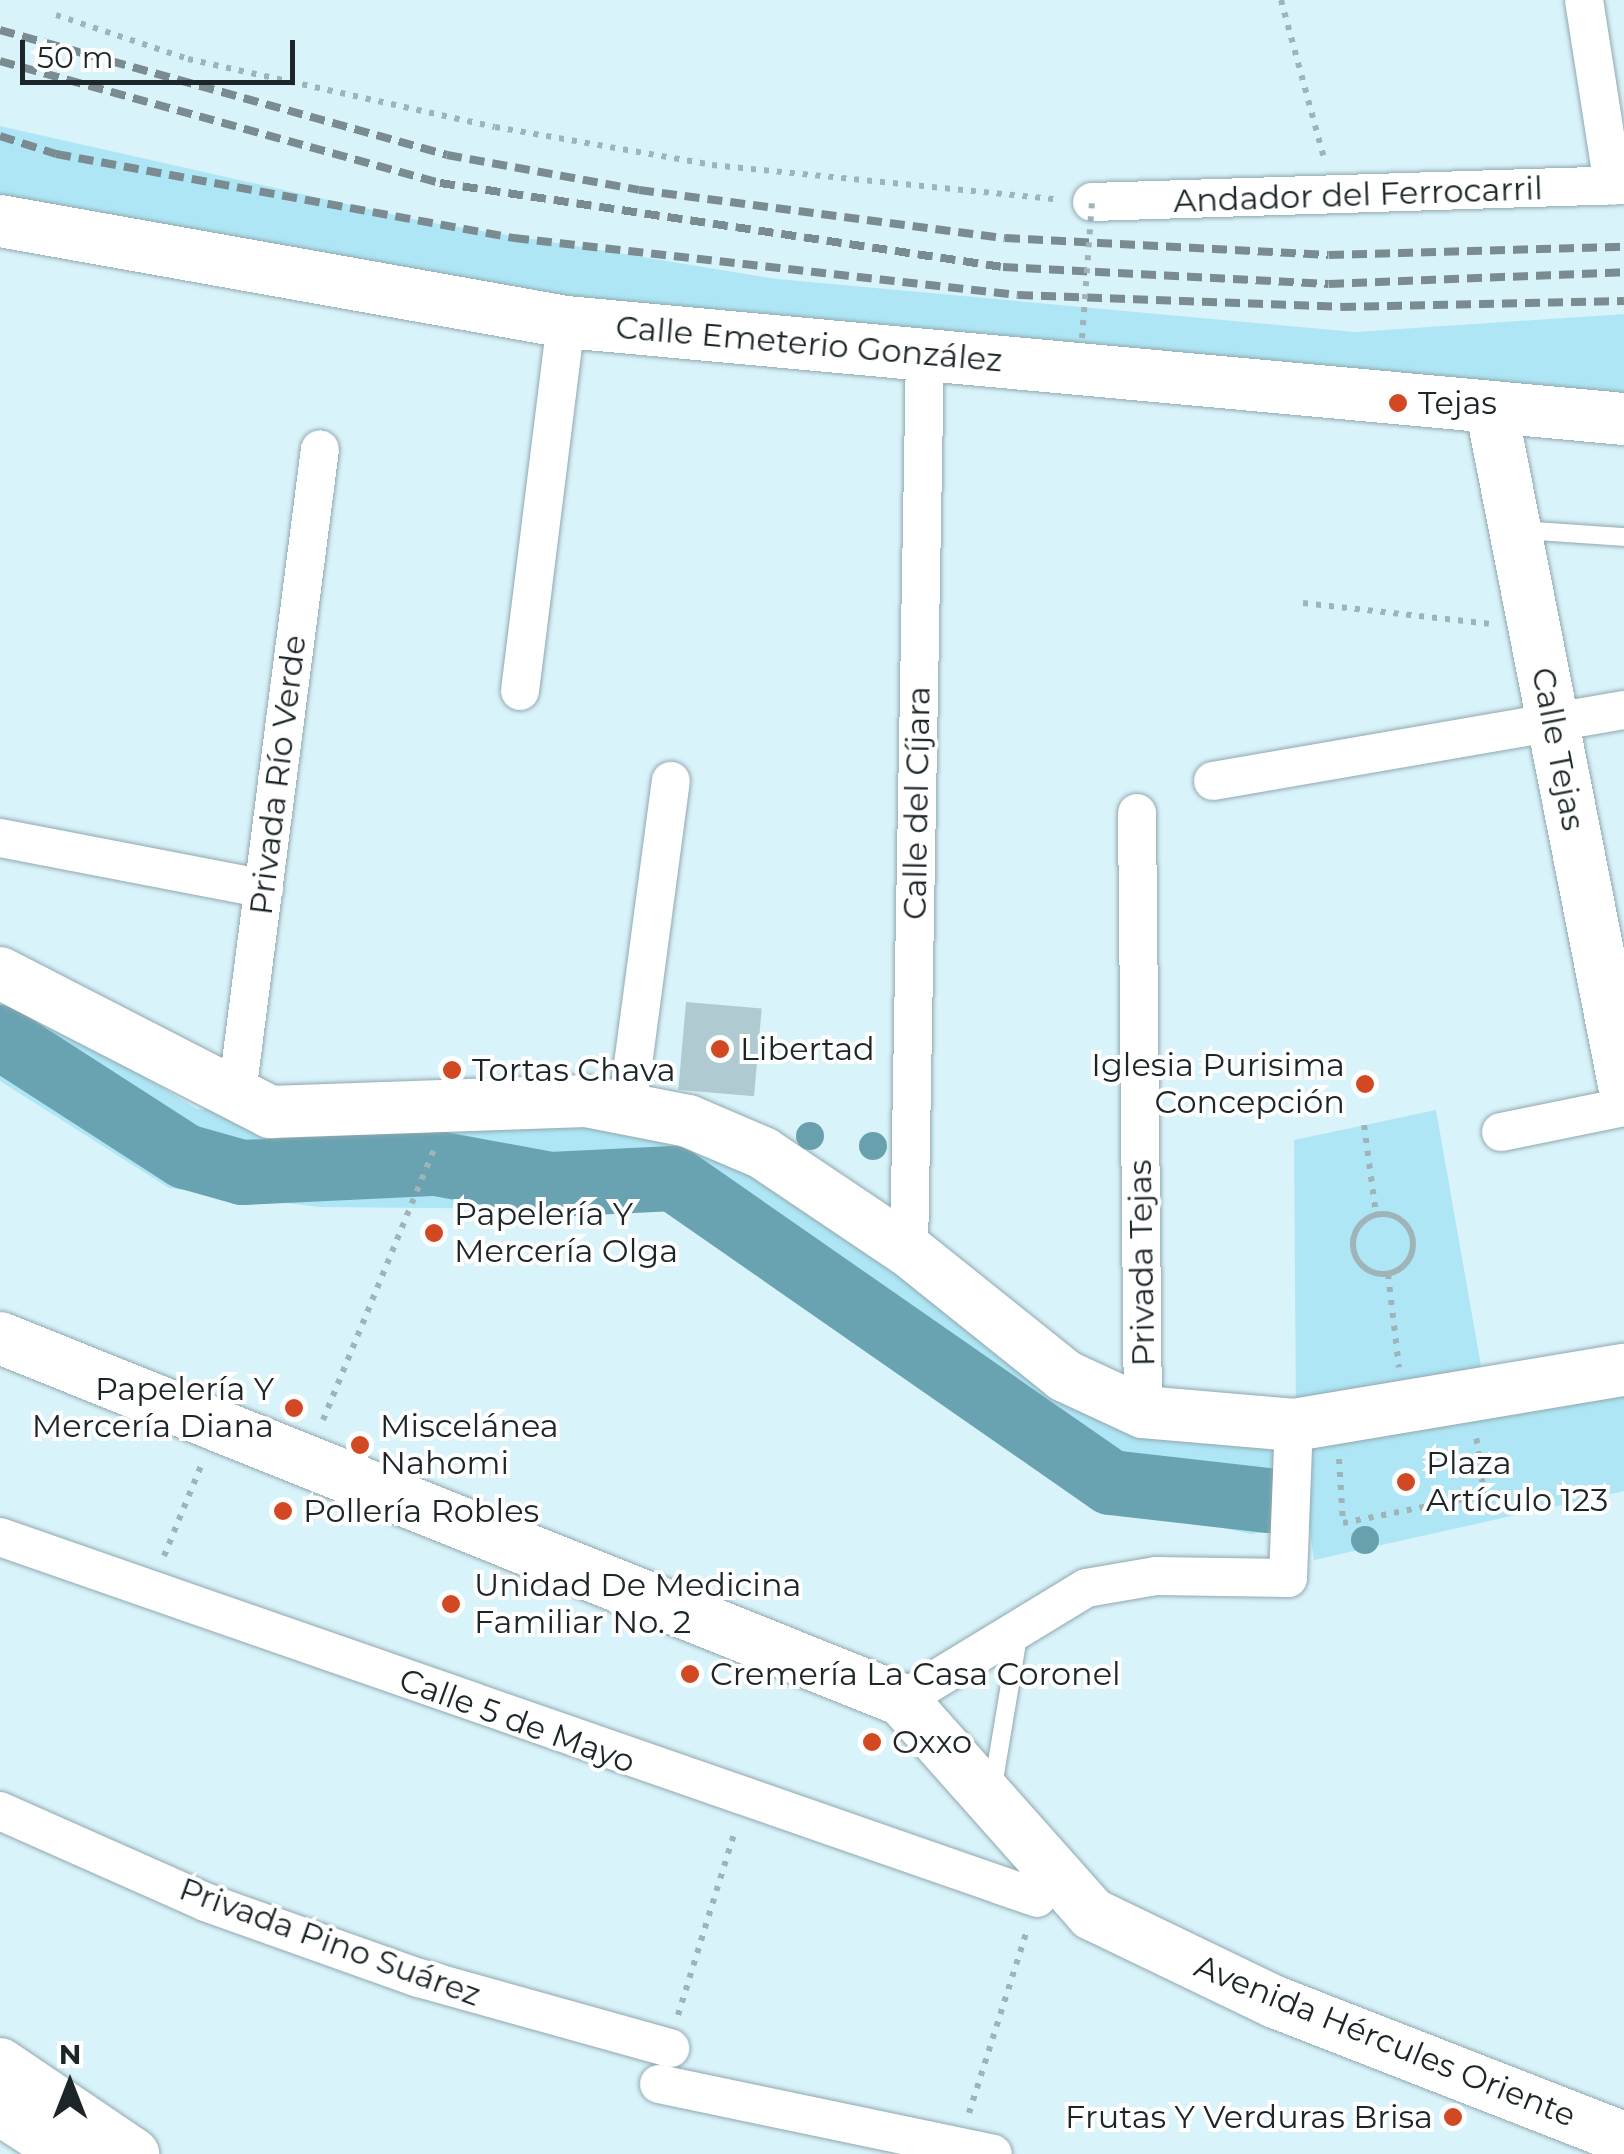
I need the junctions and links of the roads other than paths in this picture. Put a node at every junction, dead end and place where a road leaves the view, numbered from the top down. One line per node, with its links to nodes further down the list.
1 (1584, 0): 2 (street)
2 (1618, 186): 3 (street, Andador del Ferrocarril)
3 (1092, 202)
4 (0, 221): 5 (street, Calle Emeterio González)
5 (566, 322): 6 (street, Calle Emeterio González); 12 (street)
6 (925, 355): 7 (street, Calle Emeterio González); 27 (street, Calle del Cíjara)
7 (1492, 412): 8 (street, Calle Emeterio González); 10 (street, Calle Tejas)
8 (1624, 419)
9 (320, 448): 19 (street, Privada Río Verde)
10 (1515, 529): 11 (lane); 14 (street, Calle Tejas)
11 (1624, 537)
12 (520, 691)
13 (1624, 710): 14 (street)
14 (1552, 718): 16 (street); 21 (street, Calle Tejas)
15 (671, 781): 24 (street)
16 (1212, 781)
17 (1137, 813): 30 (street, Privada Tejas)
18 (0, 838): 19 (street)
19 (264, 889): 23 (street, Privada Río Verde)
20 (0, 973): 23 (street)
21 (1617, 1014): 22 (street, Calle Tejas)
22 (1624, 1085)
23 (236, 1101): 24 (street)
24 (628, 1102): 27 (street)
25 (1624, 1107): 26 (street)
26 (1501, 1132)
27 (909, 1251): 30 (street)
28 (0, 1338): 34 (street, Avenida Hércules Oriente)
29 (1624, 1370): 31 (street)
30 (1143, 1412): 31 (street)
31 (1315, 1421): 33 (street)
32 (0, 1538): 37 (street, Calle 5 de Mayo)
33 (1019, 1626): 34 (street); 35 (lane)
34 (902, 1700): 35 (street, Avenida Hércules Oriente)
35 (992, 1797): 40 (street, Avenida Hércules Oriente)
36 (0, 1811): 41 (street, Privada Pino Suárez)
37 (1037, 1898)
38 (0, 2064): 43 (street)
39 (0, 2109): 42 (street)
40 (1624, 2138)
41 (976, 2148)
42 (70, 2154)
43 (132, 2154)

